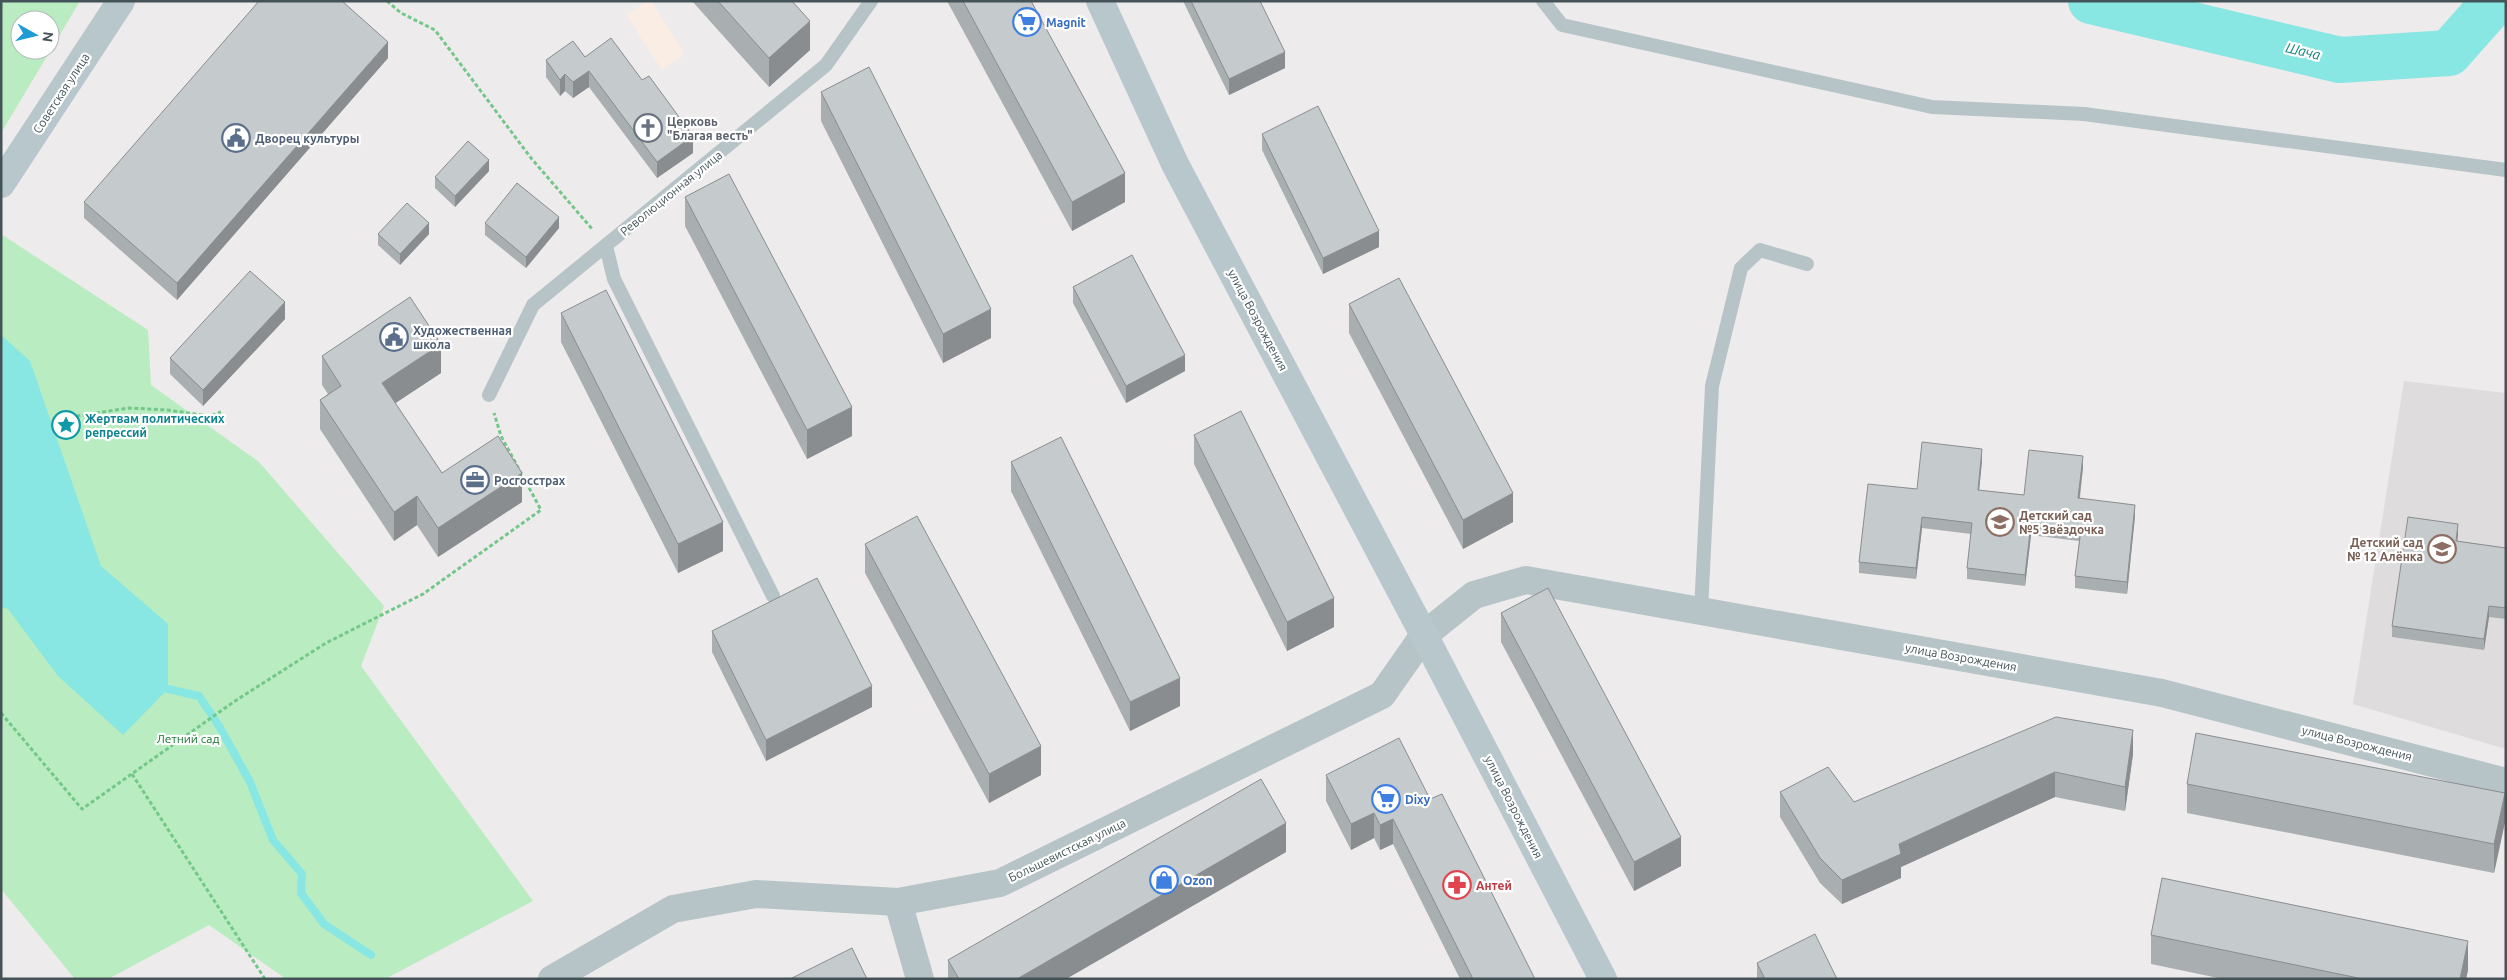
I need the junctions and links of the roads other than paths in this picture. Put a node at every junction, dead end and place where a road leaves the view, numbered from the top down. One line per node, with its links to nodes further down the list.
1 (121, 1): 6 (main road, Советская улица)
2 (871, 1): 7 (lane, Революционная улица)
3 (1100, 1): 12 (main road, улица Возрождения)
4 (1543, 1): 5 (lane)
5 (2506, 170)
6 (1, 184)
7 (606, 246): 9 (lane, Революционная улица); 10 (lane)
8 (1807, 264): 11 (lane)
9 (489, 395)
10 (773, 596)
11 (1701, 611): 12 (street, улица Возрождения); 13 (street, улица Возрождения)
12 (1424, 634): 14 (street, Большевистская улица); 17 (main road, улица Возрождения)
13 (2506, 782)
14 (898, 902): 15 (street, Большевистская улица); 16 (street)
15 (552, 979)
16 (920, 979)
17 (1603, 979)

